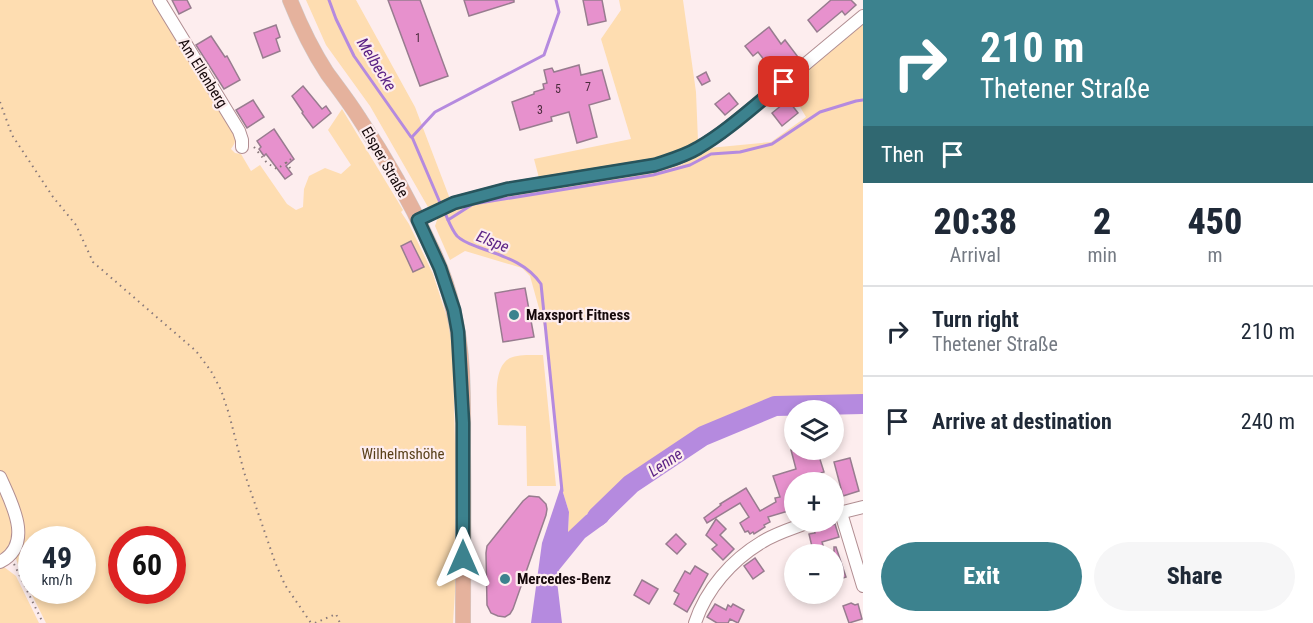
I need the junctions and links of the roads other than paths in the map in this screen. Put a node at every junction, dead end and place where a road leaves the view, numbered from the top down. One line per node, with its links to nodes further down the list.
1 (159, 0): 4 (street, Am Ellenberg)
2 (290, 0): 5 (main road, Elsper Straße)
3 (863, 16): 5 (street)
4 (247, 146)
5 (425, 217): 13 (main road, Elsper Straße)
6 (0, 477): 11 (street)
7 (863, 507): 8 (street)
8 (844, 512)
9 (844, 531): 12 (street)
10 (785, 532): 14 (street)
11 (5, 559)
12 (863, 586)
13 (463, 623)
14 (695, 623)

